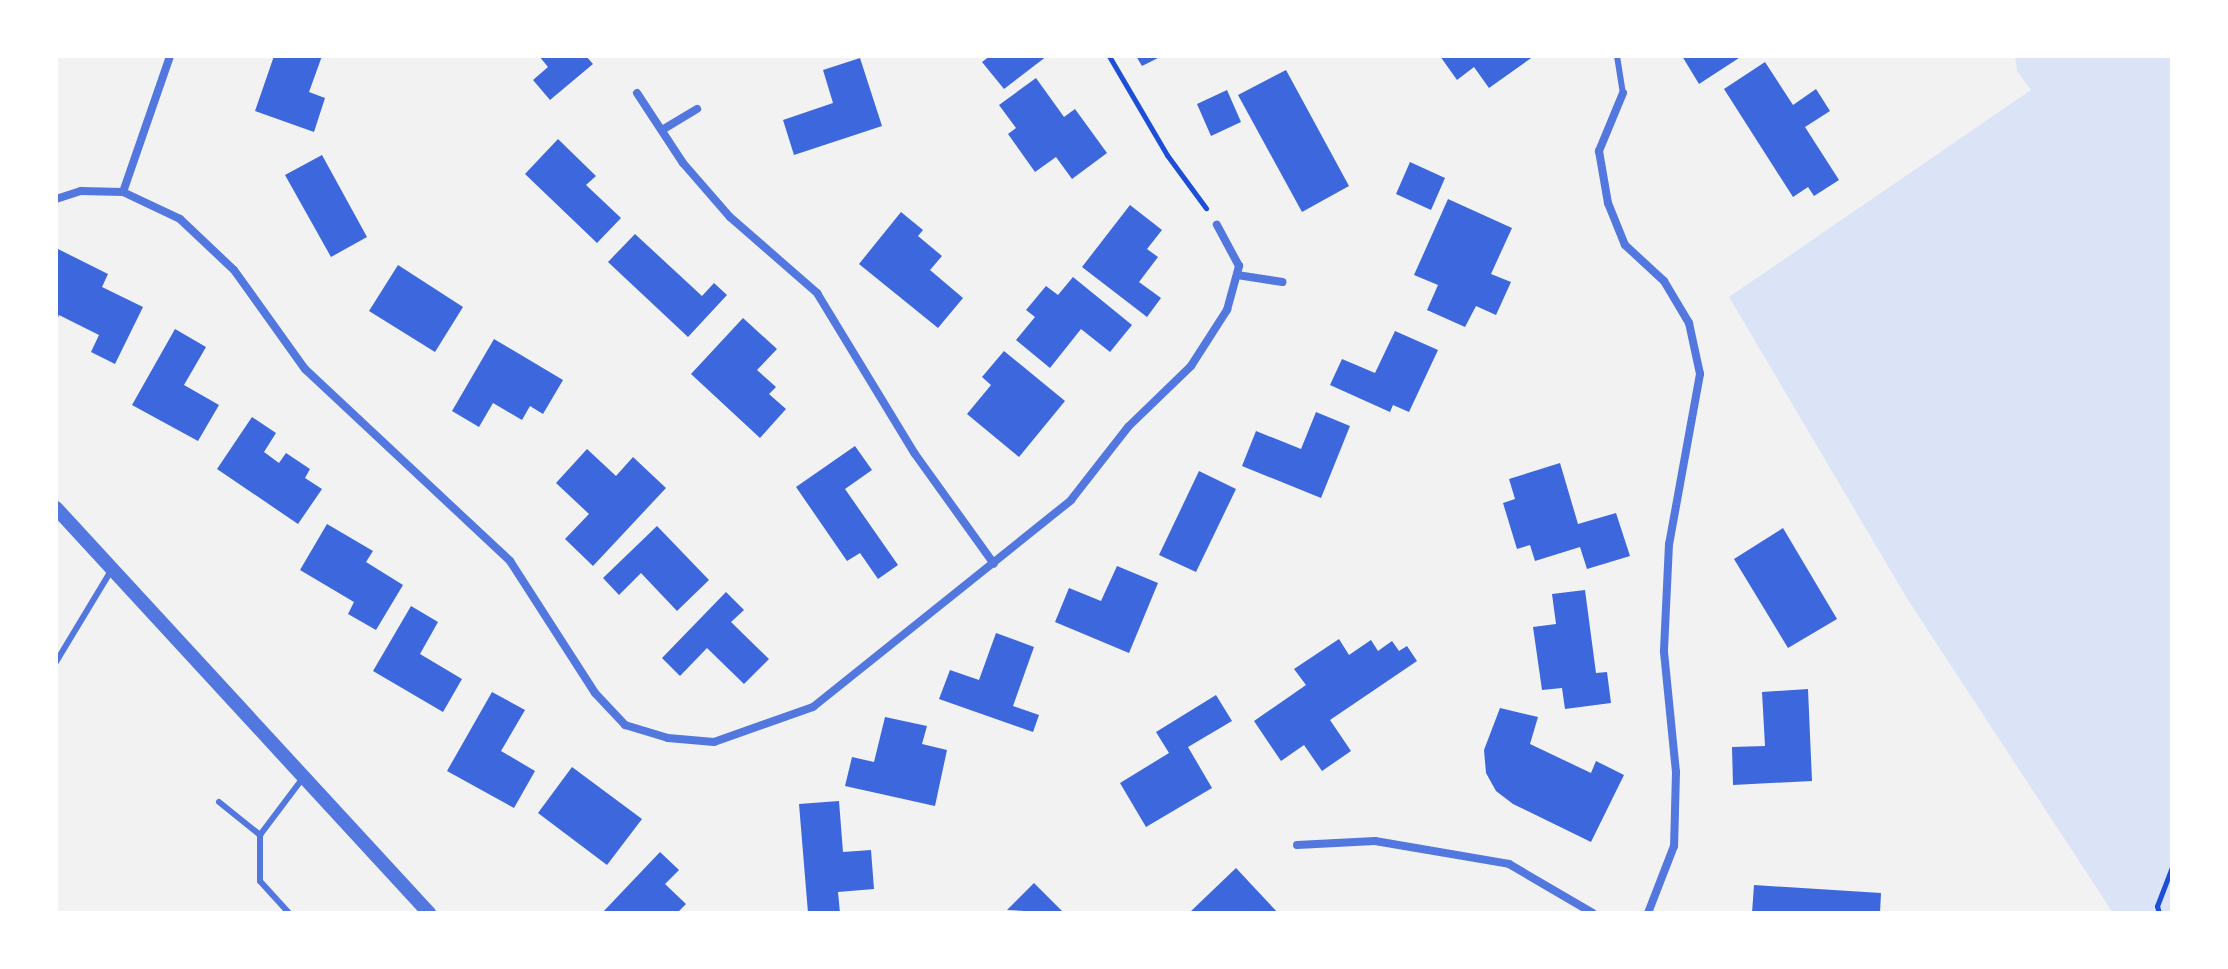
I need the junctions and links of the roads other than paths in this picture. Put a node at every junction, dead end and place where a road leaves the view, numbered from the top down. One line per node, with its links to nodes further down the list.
1 (170, 56): 7 (street)
2 (1617, 56): 4 (lane)
3 (637, 93): 6 (street)
4 (1623, 93): 23 (street)
5 (697, 109): 6 (street)
6 (662, 130): 13 (street)
7 (123, 192): 8 (street); 13 (street)
8 (56, 199)
9 (1217, 225): 10 (street)
10 (1237, 275): 11 (street); 13 (street)
11 (1282, 282)
12 (56, 508): 14 (street)
13 (994, 564)
14 (112, 569): 15 (lane); 16 (street)
15 (56, 662)
16 (305, 775): 18 (lane); 21 (street)
17 (219, 802): 18 (lane)
18 (260, 835): 20 (lane)
19 (1297, 845): 22 (street)
20 (289, 913)
21 (429, 913)
22 (1593, 913)
23 (1648, 913)

